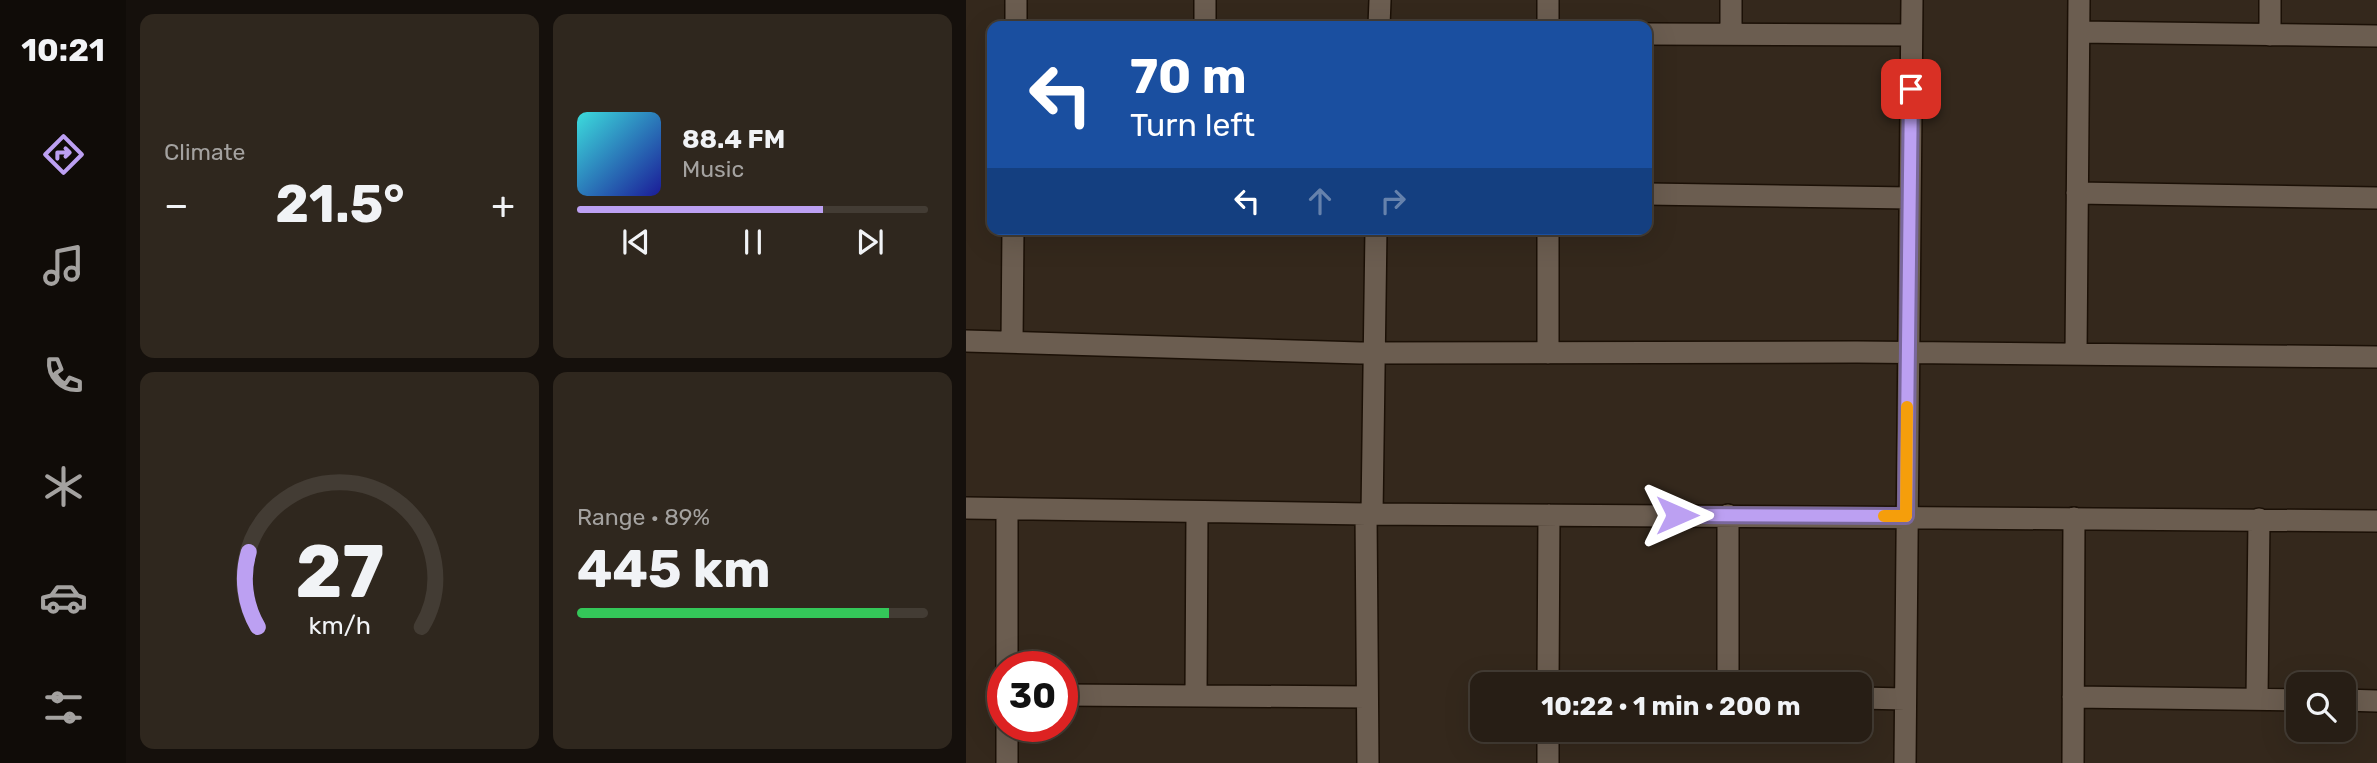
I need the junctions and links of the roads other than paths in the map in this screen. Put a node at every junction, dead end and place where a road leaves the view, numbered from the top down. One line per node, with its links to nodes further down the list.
1 (1016, 0): 9 (street)
2 (1205, 0): 10 (street)
3 (1380, 0): 11 (street)
4 (1548, 0): 12 (street)
5 (1731, 0): 15 (street)
6 (1912, 0): 16 (street)
7 (2079, 0): 13 (street)
8 (2270, 0): 17 (street)
9 (1016, 21)
10 (1205, 21)
11 (1379, 21)
12 (1548, 21)
13 (2079, 32): 17 (street); 19 (street)
14 (1652, 34): 15 (street)
15 (1731, 34): 16 (street)
16 (1912, 35): 21 (street)
17 (2270, 35): 18 (street)
18 (2377, 36)
19 (2077, 193): 22 (street); 31 (street)
20 (1652, 194): 21 (street)
21 (1909, 198): 28 (street)
22 (2377, 198)
23 (1013, 235): 27 (street)
24 (1376, 235): 29 (street)
25 (1548, 235): 30 (street)
26 (966, 341): 27 (street)
27 (1012, 342): 29 (street)
28 (1907, 352): 30 (street); 31 (street); 39 (street)
29 (1374, 353): 30 (street); 36 (street)
30 (1548, 353)
31 (2076, 353): 32 (street)
32 (2377, 357)
33 (966, 508): 34 (street)
34 (1007, 509): 35 (street); 43 (street)
35 (1197, 512): 36 (street); 47 (street)
36 (1369, 514): 37 (street); 48 (street)
37 (1549, 515): 38 (street); 44 (street)
38 (1728, 515): 39 (street); 45 (street)
39 (1906, 516): 40 (street); 51 (street)
40 (2074, 518): 41 (street); 49 (street)
41 (2259, 519): 42 (street); 52 (street)
42 (2377, 521)
43 (1007, 651)
44 (1549, 672)
45 (1728, 672)
46 (1078, 695): 47 (street)
47 (1196, 696): 48 (street)
48 (1367, 697): 59 (street)
49 (2073, 697): 52 (street); 62 (street)
50 (1872, 698): 51 (street)
51 (1905, 699): 61 (street)
52 (2257, 699): 53 (street)
53 (2286, 700)
54 (2356, 700): 55 (street)
55 (2377, 701)
56 (1007, 742): 58 (street)
57 (1548, 742): 60 (street)
58 (1007, 763)
59 (1368, 763)
60 (1548, 763)
61 (1905, 763)
62 (2073, 763)

